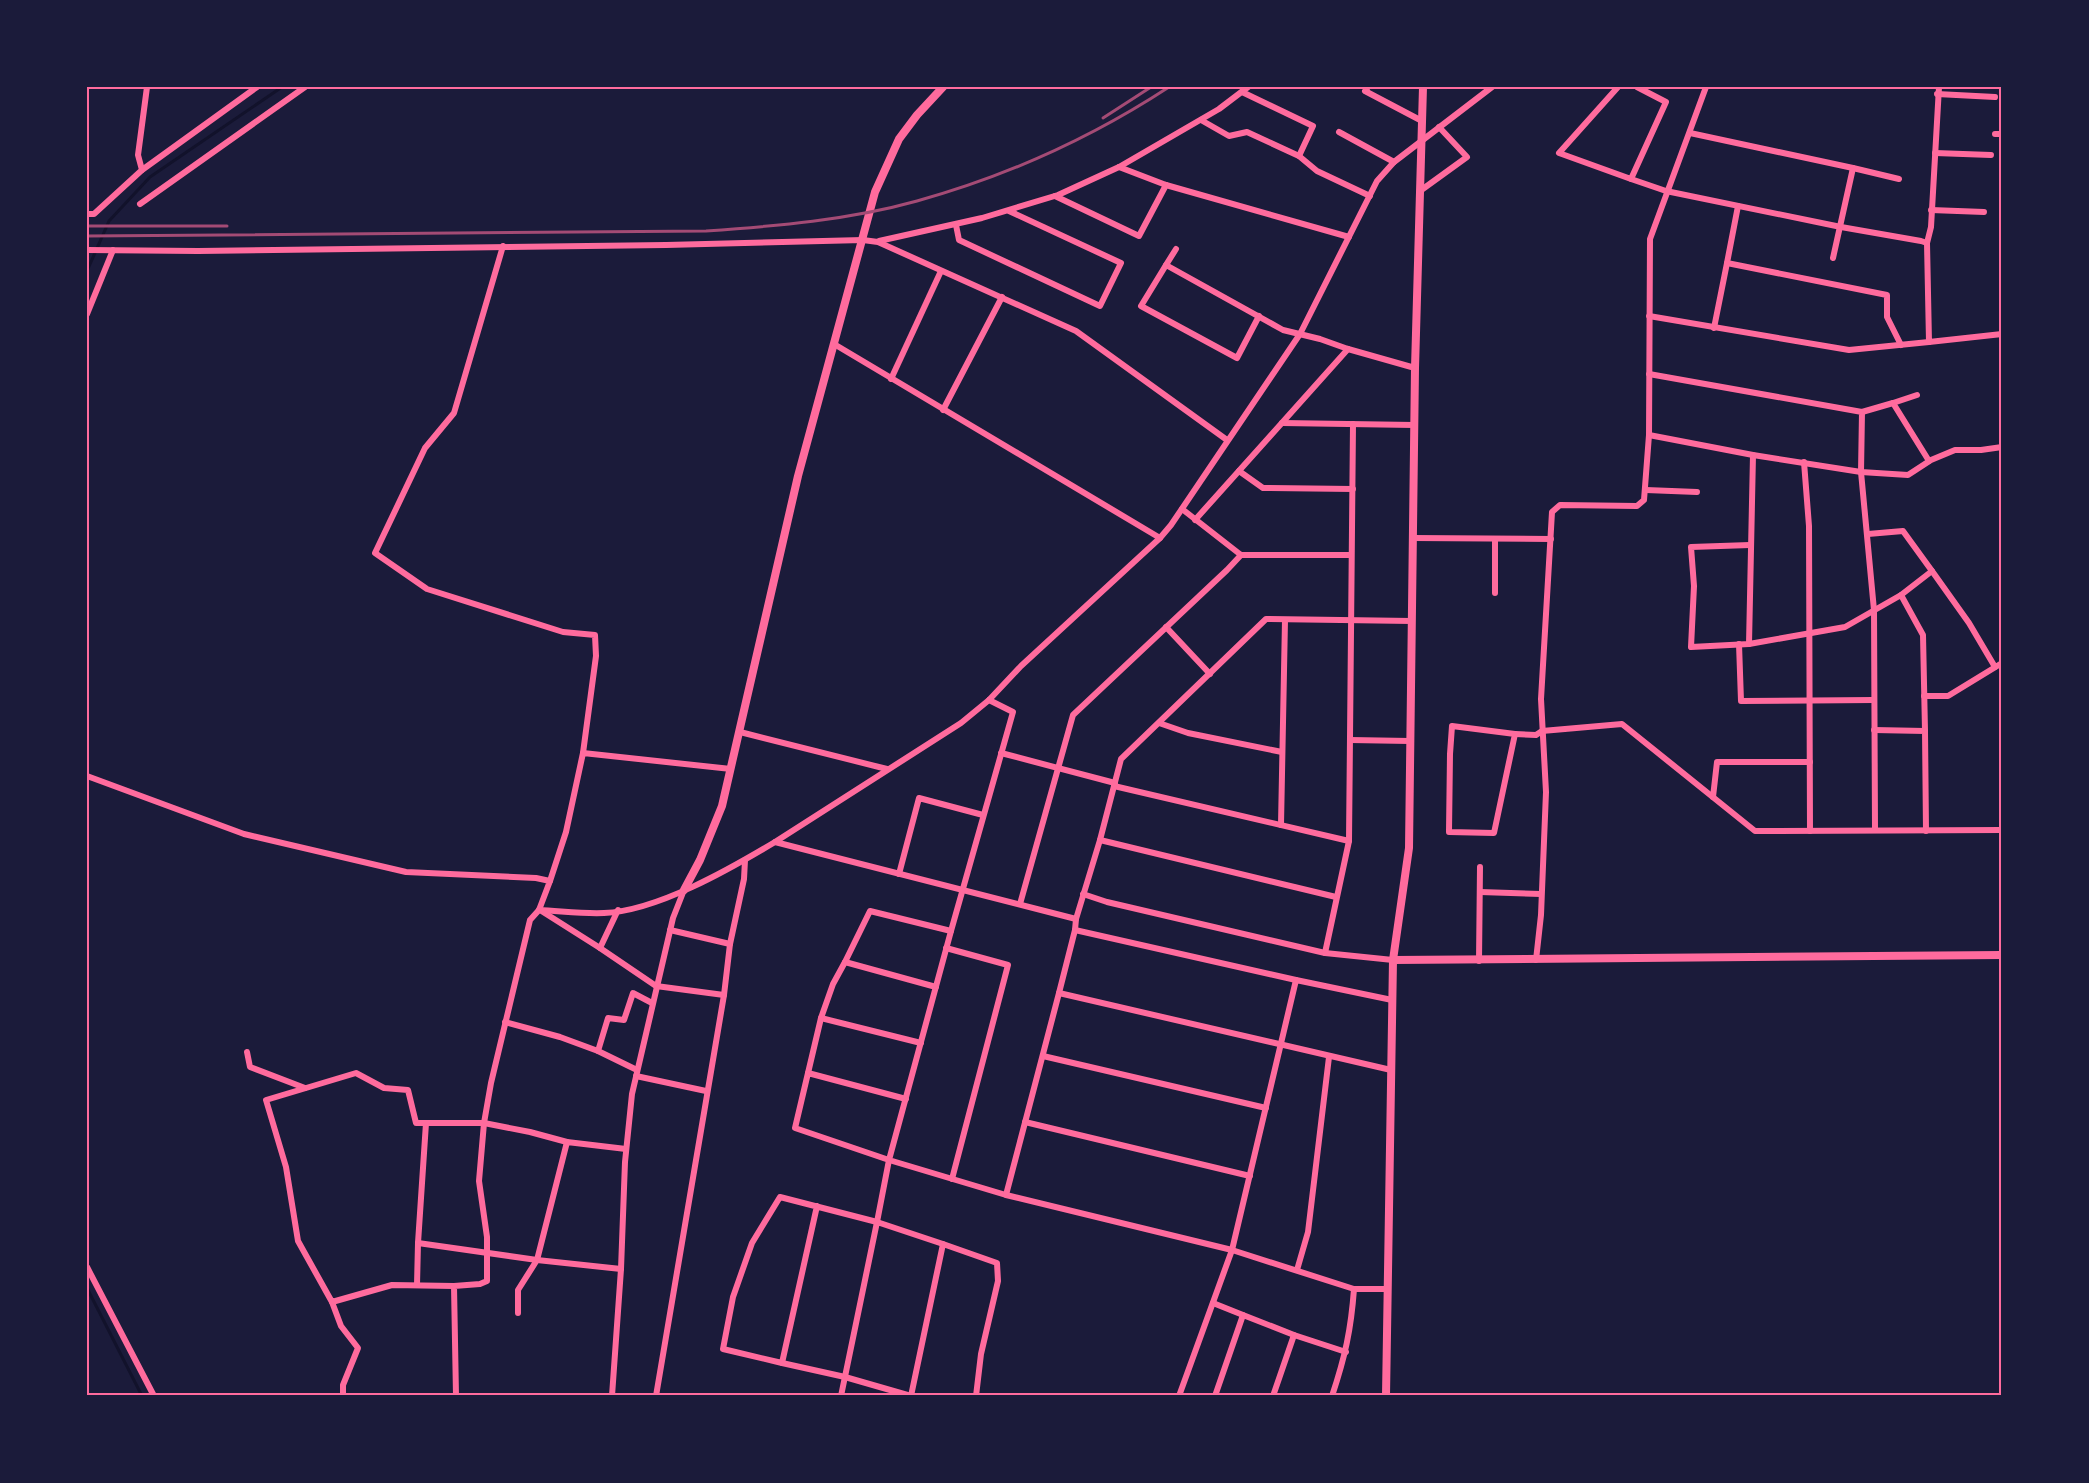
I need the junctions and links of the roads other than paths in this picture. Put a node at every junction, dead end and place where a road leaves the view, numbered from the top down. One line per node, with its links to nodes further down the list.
1 (147, 87): 27 (street)
2 (257, 87): 27 (street)
3 (304, 87): 35 (street)
4 (943, 87): 44 (street)
5 (1248, 87): 13 (street)
6 (1368, 87): 16 (street)
7 (1423, 87): 16 (street)
8 (1492, 87): 17 (street)
9 (1618, 87): 28 (street)
10 (1637, 87): 28 (street)
11 (1706, 87): 19 (street)
12 (1938, 91): 14 (street); 21 (street)
13 (1242, 92): 15 (street); 23 (street)
14 (1995, 97)
15 (1201, 120): 23 (street); 25 (street)
16 (1422, 121): 20 (street)
17 (1439, 127): 20 (street); 31 (street)
18 (1339, 132): 24 (street)
19 (1690, 133): 26 (street); 32 (street)
20 (1422, 141): 24 (street); 31 (street)
21 (1935, 153): 22 (street); 37 (street)
22 (1991, 155)
23 (1299, 156): 34 (street)
24 (1394, 162): 34 (street)
25 (1119, 167): 30 (street); 33 (street)
26 (1853, 168): 29 (street); 42 (street)
27 (142, 170): 40 (street)
28 (1631, 179): 32 (street)
29 (1899, 179)
30 (1166, 185): 33 (street); 43 (street)
31 (1420, 191): 66 (street)
32 (1666, 191): 36 (street); 58 (street)
33 (1055, 196): 38 (street)
34 (1370, 196): 43 (street)
35 (140, 204)
36 (1738, 206): 42 (street); 52 (street)
37 (1931, 210): 39 (street); 46 (street)
38 (1008, 211): 41 (street); 41 (street)
39 (1984, 212)
40 (87, 214)
41 (956, 225): 45 (street)
42 (1841, 227): 46 (street); 51 (street)
43 (1348, 237): 60 (street)
44 (864, 240): 45 (street); 47 (street); 63 (street)
45 (878, 242): 54 (street)
46 (1927, 243): 62 (street)
47 (503, 246): 50 (street); 123 (street)
48 (1176, 249): 53 (street)
49 (87, 250): 50 (street)
50 (113, 250): 56 (street)
51 (1833, 258)
52 (1727, 263): 59 (street); 64 (street)
53 (1166, 265): 57 (street); 57 (street)
54 (941, 271): 55 (street); 68 (street)
55 (1002, 297): 71 (street); 77 (street)
56 (87, 314)
57 (1259, 316): 60 (street)
58 (1649, 316): 59 (street); 67 (street)
59 (1714, 328): 64 (street)
60 (1300, 334): 65 (street); 77 (street)
61 (2002, 334): 62 (street)
62 (1929, 342): 64 (street)
63 (834, 344): 68 (street); 118 (street)
64 (1901, 345)
65 (1348, 349): 66 (street); 73 (street)
66 (1415, 368): 75 (street)
67 (1649, 374): 72 (street); 76 (street)
68 (891, 379): 71 (street)
69 (1917, 395): 70 (street)
70 (1893, 403): 72 (street); 81 (street)
71 (943, 410): 90 (street)
72 (1862, 412): 83 (street)
73 (1282, 423): 74 (street); 82 (street)
74 (1353, 424): 75 (street); 84 (street)
75 (1414, 425): 91 (street)
76 (1649, 435): 79 (street); 85 (street)
77 (1227, 440): 87 (street)
78 (2002, 447): 81 (street)
79 (1753, 455): 80 (street); 94 (street)
80 (1804, 462): 83 (street); 105 (street)
81 (1929, 462): 83 (street)
82 (1239, 471): 84 (street); 88 (street)
83 (1861, 472): 89 (street)
84 (1353, 489): 96 (street)
85 (1646, 490): 86 (street); 93 (street)
86 (1697, 492)
87 (1182, 509): 88 (street); 90 (street)
88 (1195, 520): 95 (street)
89 (1868, 534): 97 (street); 100 (street)
90 (1160, 538): 111 (street)
91 (1413, 538): 92 (street); 103 (street)
92 (1495, 538): 93 (street); 98 (street)
93 (1551, 539): 116 (street)
94 (1750, 545): 106 (street); 107 (street)
95 (1240, 555): 96 (street); 104 (street)
96 (1351, 555): 102 (street)
97 (1932, 571): 99 (street); 108 (street)
98 (1495, 593)
99 (1901, 595): 100 (street); 110 (street)
100 (1874, 610): 105 (street); 113 (street)
101 (1285, 620): 102 (street); 109 (street); 122 (street)
102 (1351, 620): 103 (street); 120 (street)
103 (1412, 621): 121 (street)
104 (1166, 627): 109 (street); 126 (street)
105 (1810, 633): 107 (street); 112 (street)
106 (1739, 644): 107 (street); 112 (street)
107 (1749, 644)
108 (1999, 665): 110 (street)
109 (1210, 674): 114 (street)
110 (1924, 696): 117 (street)
111 (989, 700): 124 (street); 127 (street)
112 (1809, 700): 113 (street); 125 (street)
113 (1874, 700): 115 (street)
114 (1159, 723): 122 (street); 130 (street)
115 (1874, 730): 117 (street); 134 (street)
116 (1542, 731): 119 (street); 131 (street); 149 (street)
117 (1925, 731): 137 (street)
118 (740, 732): 127 (street); 128 (street)
119 (1515, 734): 119 (street)
120 (1350, 740): 121 (street); 139 (street)
121 (1410, 741): 163 (street)
122 (1282, 752): 133 (street)
123 (583, 753): 128 (street); 144 (street)
124 (1001, 753): 126 (street); 132 (street)
125 (1810, 762): 131 (street); 136 (street)
126 (1058, 768): 130 (street); 151 (street)
127 (887, 769): 140 (street)
128 (731, 770): 145 (street)
129 (87, 776): 144 (street)
130 (1114, 784): 133 (street); 138 (street)
131 (1713, 797): 136 (street)
132 (983, 815): 143 (street); 146 (street)
133 (1281, 825): 139 (street)
134 (1875, 830): 136 (street); 137 (street)
135 (2002, 830): 137 (street)
136 (1810, 831)
137 (1926, 831)
138 (1100, 840): 148 (street); 150 (street)
139 (1349, 841): 150 (street)
140 (774, 842): 141 (street); 143 (street)
141 (745, 860): 145 (street); 158 (street)
142 (1480, 867): 147 (street)
143 (899, 874): 146 (street)
144 (550, 880): 152 (street)
145 (684, 890): 153 (street); 155 (street)
146 (963, 890): 151 (street); 157 (street)
147 (1480, 892): 149 (street); 165 (street)
148 (1083, 894): 154 (street); 161 (street)
149 (1541, 894): 164 (street)
150 (1336, 897): 161 (street)
151 (1020, 904): 154 (street)
152 (539, 910): 153 (street); 159 (street); 175 (street)
153 (618, 910): 159 (street)
154 (1076, 919): 156 (street)
155 (670, 930): 158 (street); 168 (street)
156 (1075, 930): 167 (street); 170 (street)
157 (951, 931): 160 (street); 166 (street)
158 (730, 944): 171 (street)
159 (600, 948): 168 (street)
160 (946, 948): 169 (street); 196 (street)
161 (1325, 953): 163 (street)
162 (2002, 955): 164 (street)
163 (1393, 960): 165 (street); 172 (street)
164 (1536, 960): 165 (street)
165 (1479, 961)
166 (845, 962): 169 (street); 174 (street)
167 (1296, 980): 172 (street); 177 (street)
168 (656, 986): 171 (street); 173 (street)
169 (936, 987): 176 (street)
170 (1059, 993): 177 (street); 180 (street)
171 (724, 994): 186 (street)
172 (1392, 1000): 182 (street)
173 (652, 1003): 178 (street); 183 (street)
174 (821, 1018): 176 (street); 184 (street)
175 (505, 1022): 178 (street); 191 (street)
176 (921, 1043): 187 (street)
177 (1281, 1045): 181 (street); 188 (street)
178 (598, 1051): 183 (street)
179 (246, 1052): 185 (street)
180 (1043, 1056): 188 (street); 189 (street)
181 (1329, 1057): 182 (street); 207 (street)
182 (1391, 1070): 211 (street)
183 (636, 1073): 186 (street); 193 (street)
184 (808, 1073): 187 (street); 194 (street)
185 (306, 1088): 190 (street); 212 (street)
186 (706, 1091): 224 (street)
187 (906, 1099): 194 (street)
188 (1266, 1108): 195 (street)
189 (1025, 1122): 195 (street); 197 (street)
190 (426, 1123): 191 (street); 200 (street)
191 (484, 1123): 192 (street); 203 (street)
192 (567, 1142): 193 (street); 204 (street)
193 (626, 1149): 206 (street)
194 (889, 1160): 196 (street); 199 (street)
195 (1250, 1176): 202 (street)
196 (952, 1179): 197 (street)
197 (1006, 1195): 202 (street)
198 (817, 1206): 199 (street); 218 (street); 218 (street)
199 (877, 1222): 201 (street); 219 (street)
200 (418, 1243): 203 (street); 208 (street)
201 (943, 1244): 219 (street); 226 (street)
202 (1232, 1250): 207 (street); 213 (street)
203 (487, 1253): 204 (street); 209 (street)
204 (537, 1260): 206 (street); 214 (street)
205 (87, 1267): 220 (street)
206 (621, 1269): 223 (street)
207 (1297, 1270): 210 (street)
208 (417, 1285): 209 (street); 212 (street)
209 (454, 1286): 222 (street)
210 (1354, 1289): 211 (street); 217 (street)
211 (1386, 1289): 231 (street)
212 (332, 1302): 221 (street)
213 (1213, 1303): 215 (street); 227 (street)
214 (518, 1313)
215 (1243, 1315): 216 (street); 228 (street)
216 (1294, 1335): 217 (street); 229 (street)
217 (1346, 1352): 230 (street)
218 (782, 1363): 219 (street)
219 (845, 1377): 225 (street)
220 (154, 1396)
221 (343, 1396)
222 (456, 1396)
223 (612, 1396)
224 (656, 1396)
225 (841, 1396)
226 (976, 1396)
227 (1179, 1396)
228 (1215, 1396)
229 (1273, 1396)
230 (1332, 1396)
231 (1386, 1396)

